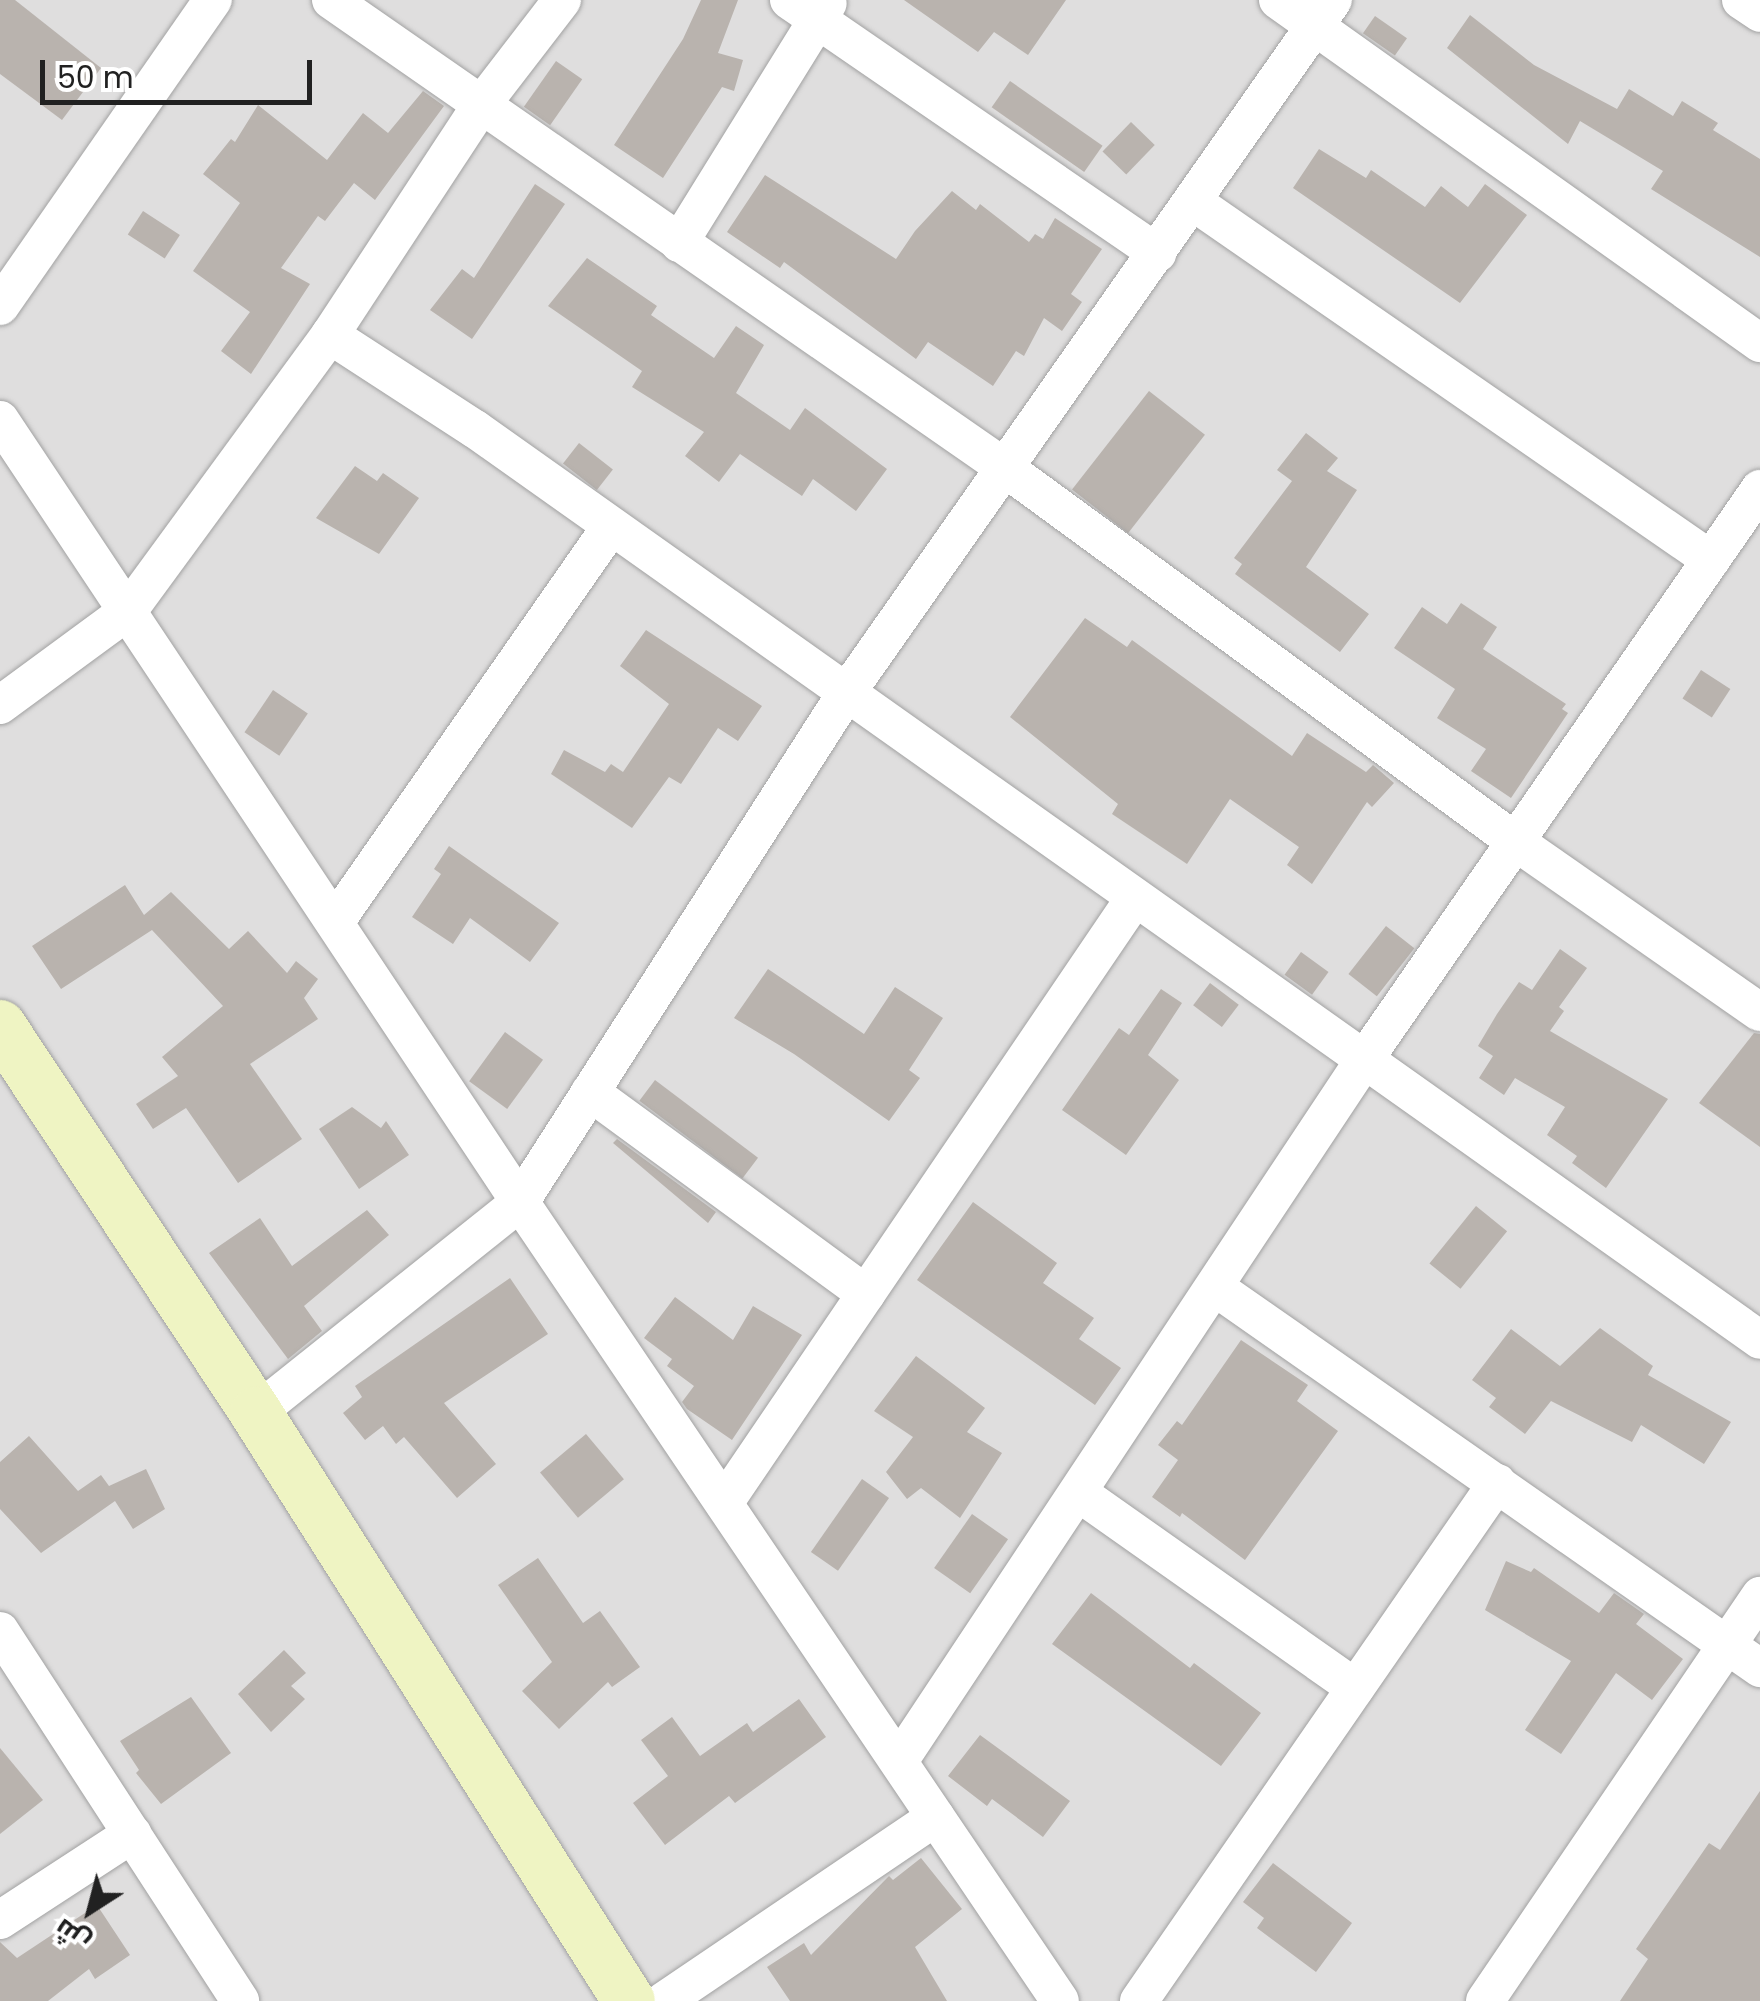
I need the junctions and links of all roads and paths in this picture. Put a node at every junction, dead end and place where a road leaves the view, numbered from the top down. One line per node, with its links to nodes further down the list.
1 (213, 0): 13 (street)
2 (331, 0): 9 (street)
3 (562, 0): 9 (street)
4 (1278, 0): 7 (street)
5 (1741, 0): 8 (street)
6 (812, 7): 11 (street); 12 (street)
7 (1324, 13): 10 (street); 15 (street)
8 (1760, 14)
9 (482, 104): 11 (street); 14 (street)
10 (1192, 201): 12 (street); 20 (street)
11 (679, 243): 17 (street)
12 (1157, 253): 17 (street)
13 (0, 306)
14 (330, 334): 19 (street); 21 (street)
15 (1760, 343)
16 (0, 420): 21 (street)
17 (1005, 468): 22 (street); 24 (street)
18 (1760, 489): 20 (street)
19 (610, 528): 22 (street); 26 (street)
20 (1711, 560): 24 (street)
21 (128, 611): 23 (street); 26 (street)
22 (845, 695): 25 (street); 30 (street)
23 (0, 705)
24 (1516, 842): 27 (street); 29 (street)
25 (1134, 899): 29 (street); 33 (street)
26 (336, 922): 31 (street)
27 (1760, 1012)
28 (0, 1026): 35 (street)
29 (1364, 1060): 32 (street); 34 (street)
30 (590, 1092): 31 (street); 33 (street)
31 (520, 1202): 35 (street); 38 (street)
32 (1216, 1288): 36 (street); 37 (street)
33 (866, 1294): 38 (street)
34 (1760, 1340)
35 (256, 1413): 49 (street)
36 (1497, 1484): 41 (street); 43 (street)
37 (1079, 1493): 43 (street); 44 (street)
38 (724, 1503): 44 (street)
39 (1760, 1596): 41 (street)
40 (2, 1640): 46 (street)
41 (1727, 1644): 42 (street); 53 (street)
42 (1760, 1668)
43 (1355, 1688): 52 (street)
44 (899, 1761): 45 (street)
45 (936, 1817): 50 (street); 51 (street)
46 (132, 1834): 47 (street); 48 (street)
47 (0, 1920)
48 (240, 2001)
49 (630, 2001)
50 (664, 2001)
51 (1060, 2001)
52 (1140, 2001)
53 (1485, 2001)

